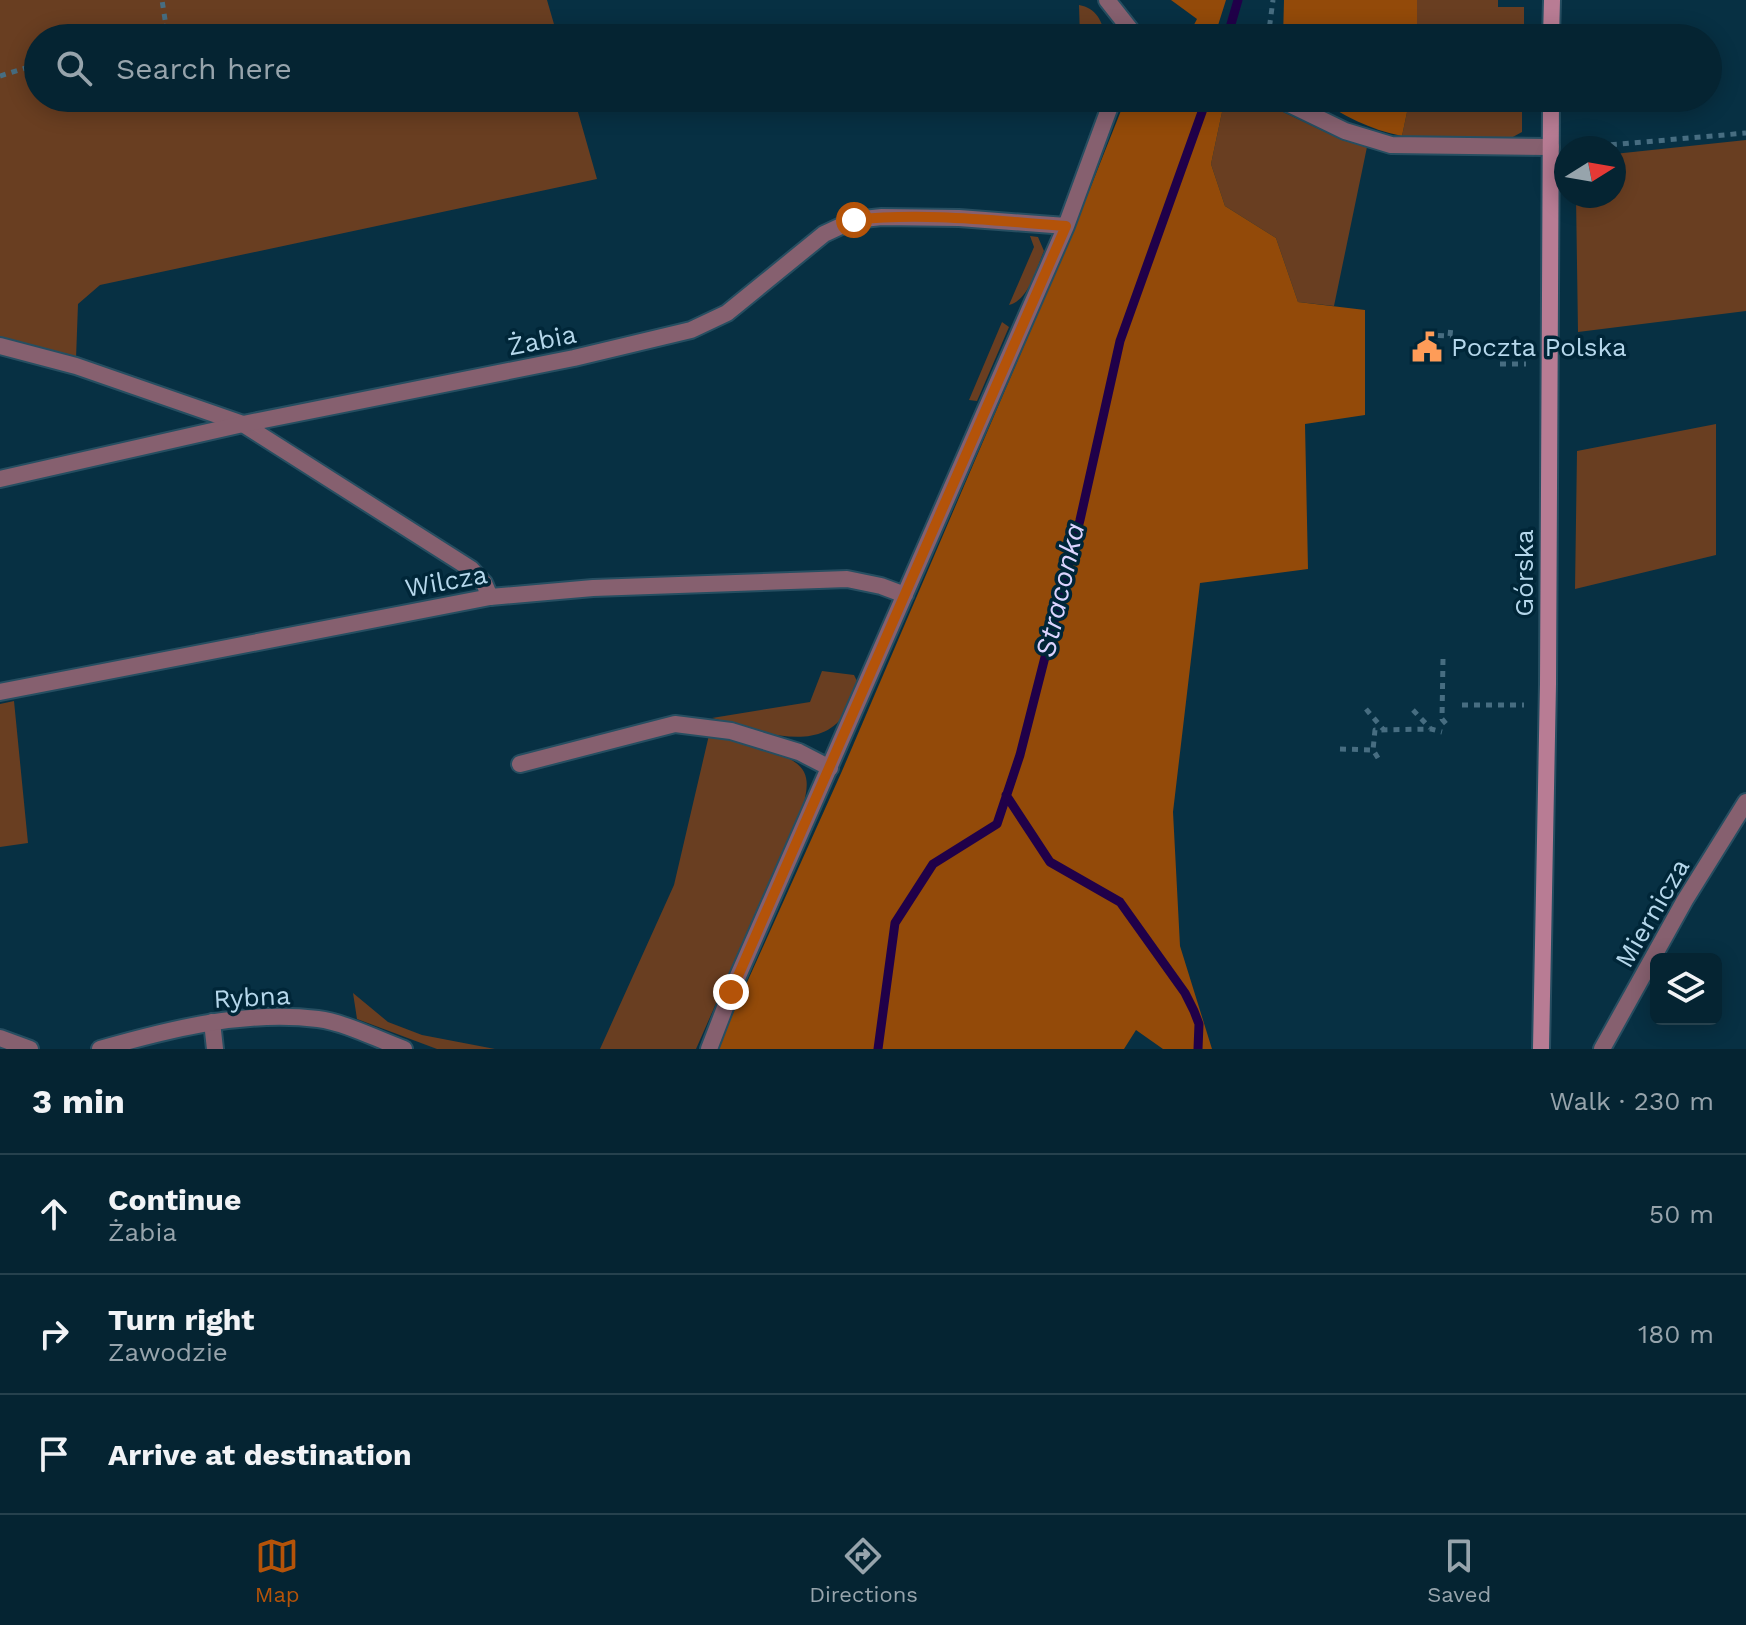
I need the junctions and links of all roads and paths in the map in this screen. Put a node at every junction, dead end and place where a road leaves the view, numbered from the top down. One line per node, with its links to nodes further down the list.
1 (162, 0): 5 (path)
2 (1107, 0): 6 (street)
3 (1273, 0): 7 (path)
4 (1552, 0): 8 (street)
5 (166, 24)
6 (1126, 24)
7 (1270, 24)
8 (1551, 24)
9 (24, 68): 10 (path)
10 (0, 76)
11 (1108, 112): 17 (street)
12 (1306, 112): 16 (street)
13 (1551, 112): 16 (street, Górska)
14 (1746, 133): 15 (path)
15 (1626, 144)
16 (1551, 147): 50 (street, Górska)
17 (1066, 226): 23 (street, Żabia); 25 (street)
18 (1451, 326): 19 (path)
19 (1428, 337)
20 (0, 346): 23 (street)
21 (1500, 364): 22 (path)
22 (1526, 364)
23 (243, 424): 24 (street, Żabia); 26 (street)
24 (0, 479)
25 (905, 595): 26 (street, Wilcza); 41 (street)
26 (490, 597): 28 (street, Wilcza)
27 (1443, 659): 33 (path)
28 (0, 692)
29 (1462, 705): 30 (path)
30 (1524, 705)
31 (1366, 709): 34 (path)
32 (1413, 710): 35 (path)
33 (1448, 726)
34 (1383, 729): 35 (path); 38 (path)
35 (1431, 729): 36 (path)
36 (1442, 732)
37 (1340, 749): 38 (path)
38 (1373, 750): 39 (path)
39 (1378, 758)
40 (520, 764): 41 (street)
41 (830, 768): 49 (street)
42 (1746, 802): 51 (street, Miernicza)
43 (212, 1022): 46 (street, Rybna); 47 (street); 48 (street, Rybna)
44 (0, 1038): 45 (street)
45 (30, 1049)
46 (100, 1049)
47 (215, 1049)
48 (404, 1049)
49 (709, 1049)
50 (1541, 1049)
51 (1602, 1049)

